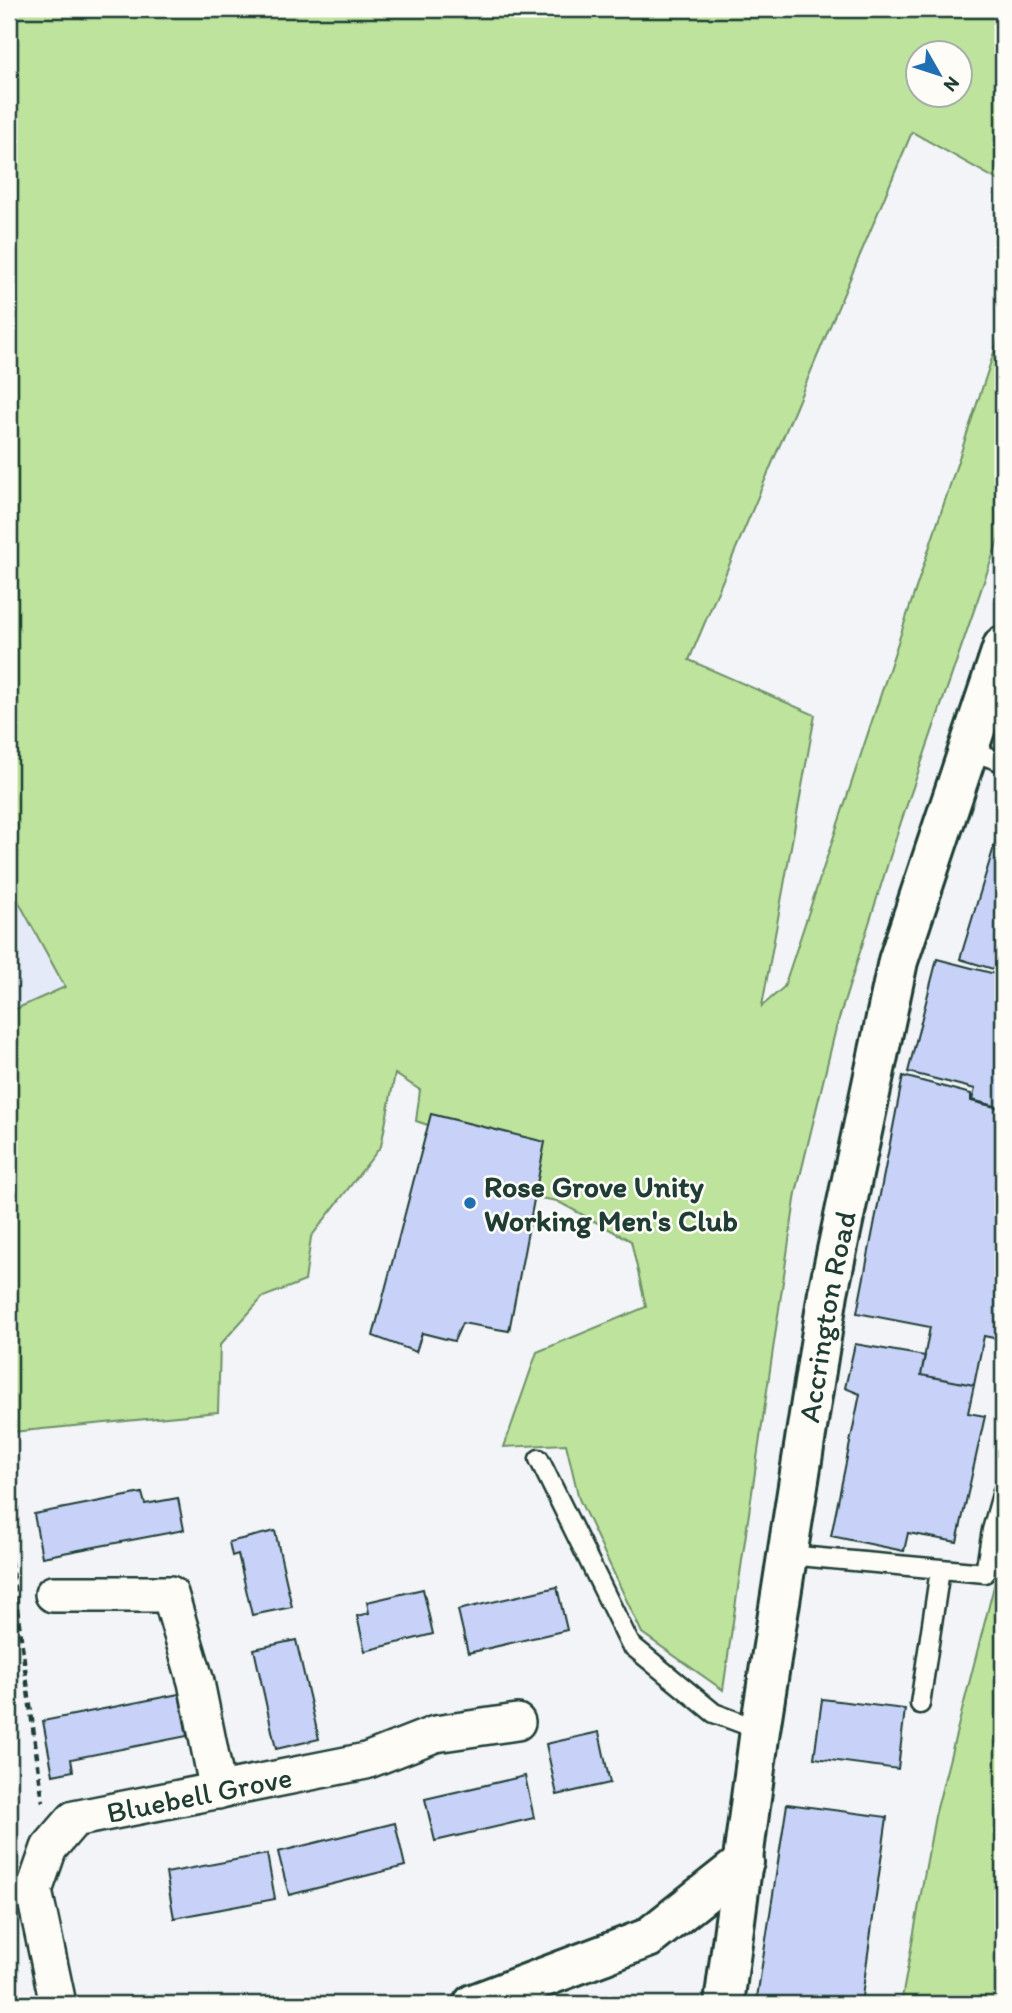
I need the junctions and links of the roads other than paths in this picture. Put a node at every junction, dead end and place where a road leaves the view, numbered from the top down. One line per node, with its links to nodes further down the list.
1 (1003, 646): 2 (highway, Accrington Road)
2 (986, 756): 5 (highway, Accrington Road)
3 (539, 1458): 10 (lane)
4 (1003, 1491): 6 (lane)
5 (788, 1555): 6 (lane); 10 (highway, Accrington Road)
6 (940, 1570): 8 (lane)
7 (53, 1594): 11 (street)
8 (920, 1704)
9 (517, 1722): 11 (street, Bluebell Grove)
10 (761, 1730): 12 (highway, Accrington Road)
11 (218, 1791): 13 (street, Bluebell Grove)
12 (744, 1862): 14 (highway); 15 (highway, Accrington Road)
13 (58, 2004)
14 (473, 2004)
15 (724, 2004)

